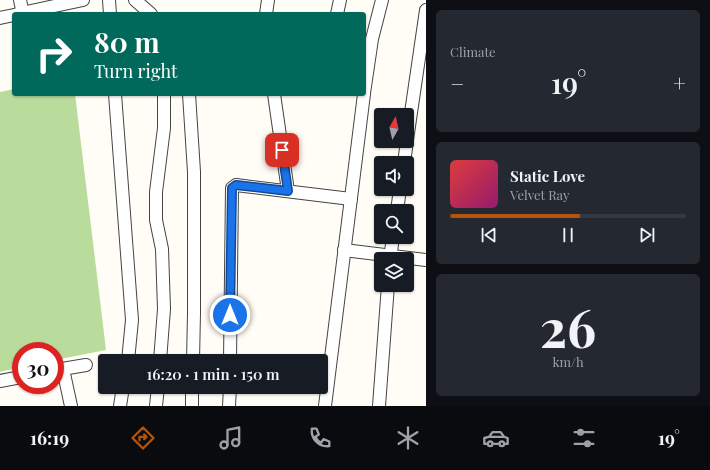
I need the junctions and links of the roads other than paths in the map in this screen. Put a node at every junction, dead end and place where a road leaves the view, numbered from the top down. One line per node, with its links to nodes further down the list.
1 (20, 0): 9 (street)
2 (83, 0): 10 (street)
3 (109, 0): 11 (street)
4 (135, 0): 12 (street)
5 (268, 0): 13 (street)
6 (340, 0): 14 (street)
7 (382, 0): 17 (street)
8 (426, 10): 23 (street)
9 (19, 12)
10 (28, 12)
11 (110, 12)
12 (149, 12)
13 (266, 12)
14 (337, 12)
15 (12, 15): 16 (street)
16 (0, 18)
17 (366, 80)
18 (115, 96): 31 (street)
19 (164, 96): 32 (street)
20 (189, 96): 33 (street)
21 (274, 96): 24 (street)
22 (364, 96): 25 (street)
23 (412, 108)
24 (288, 191): 25 (street); 34 (street)
25 (351, 199): 26 (street)
26 (344, 250): 27 (street); 49 (street)
27 (374, 255)
28 (414, 259): 29 (street)
29 (426, 260)
30 (387, 292): 50 (street)
31 (129, 354)
32 (161, 354)
33 (193, 354)
34 (230, 354)
35 (86, 364): 36 (street)
36 (64, 369)
37 (12, 379): 38 (street)
38 (0, 381)
39 (64, 385): 44 (street)
40 (122, 394): 45 (street)
41 (157, 394): 46 (street)
42 (192, 394): 47 (street)
43 (230, 394): 48 (street)
44 (71, 406)
45 (120, 406)
46 (156, 406)
47 (192, 406)
48 (230, 406)
49 (325, 406)
50 (379, 406)

